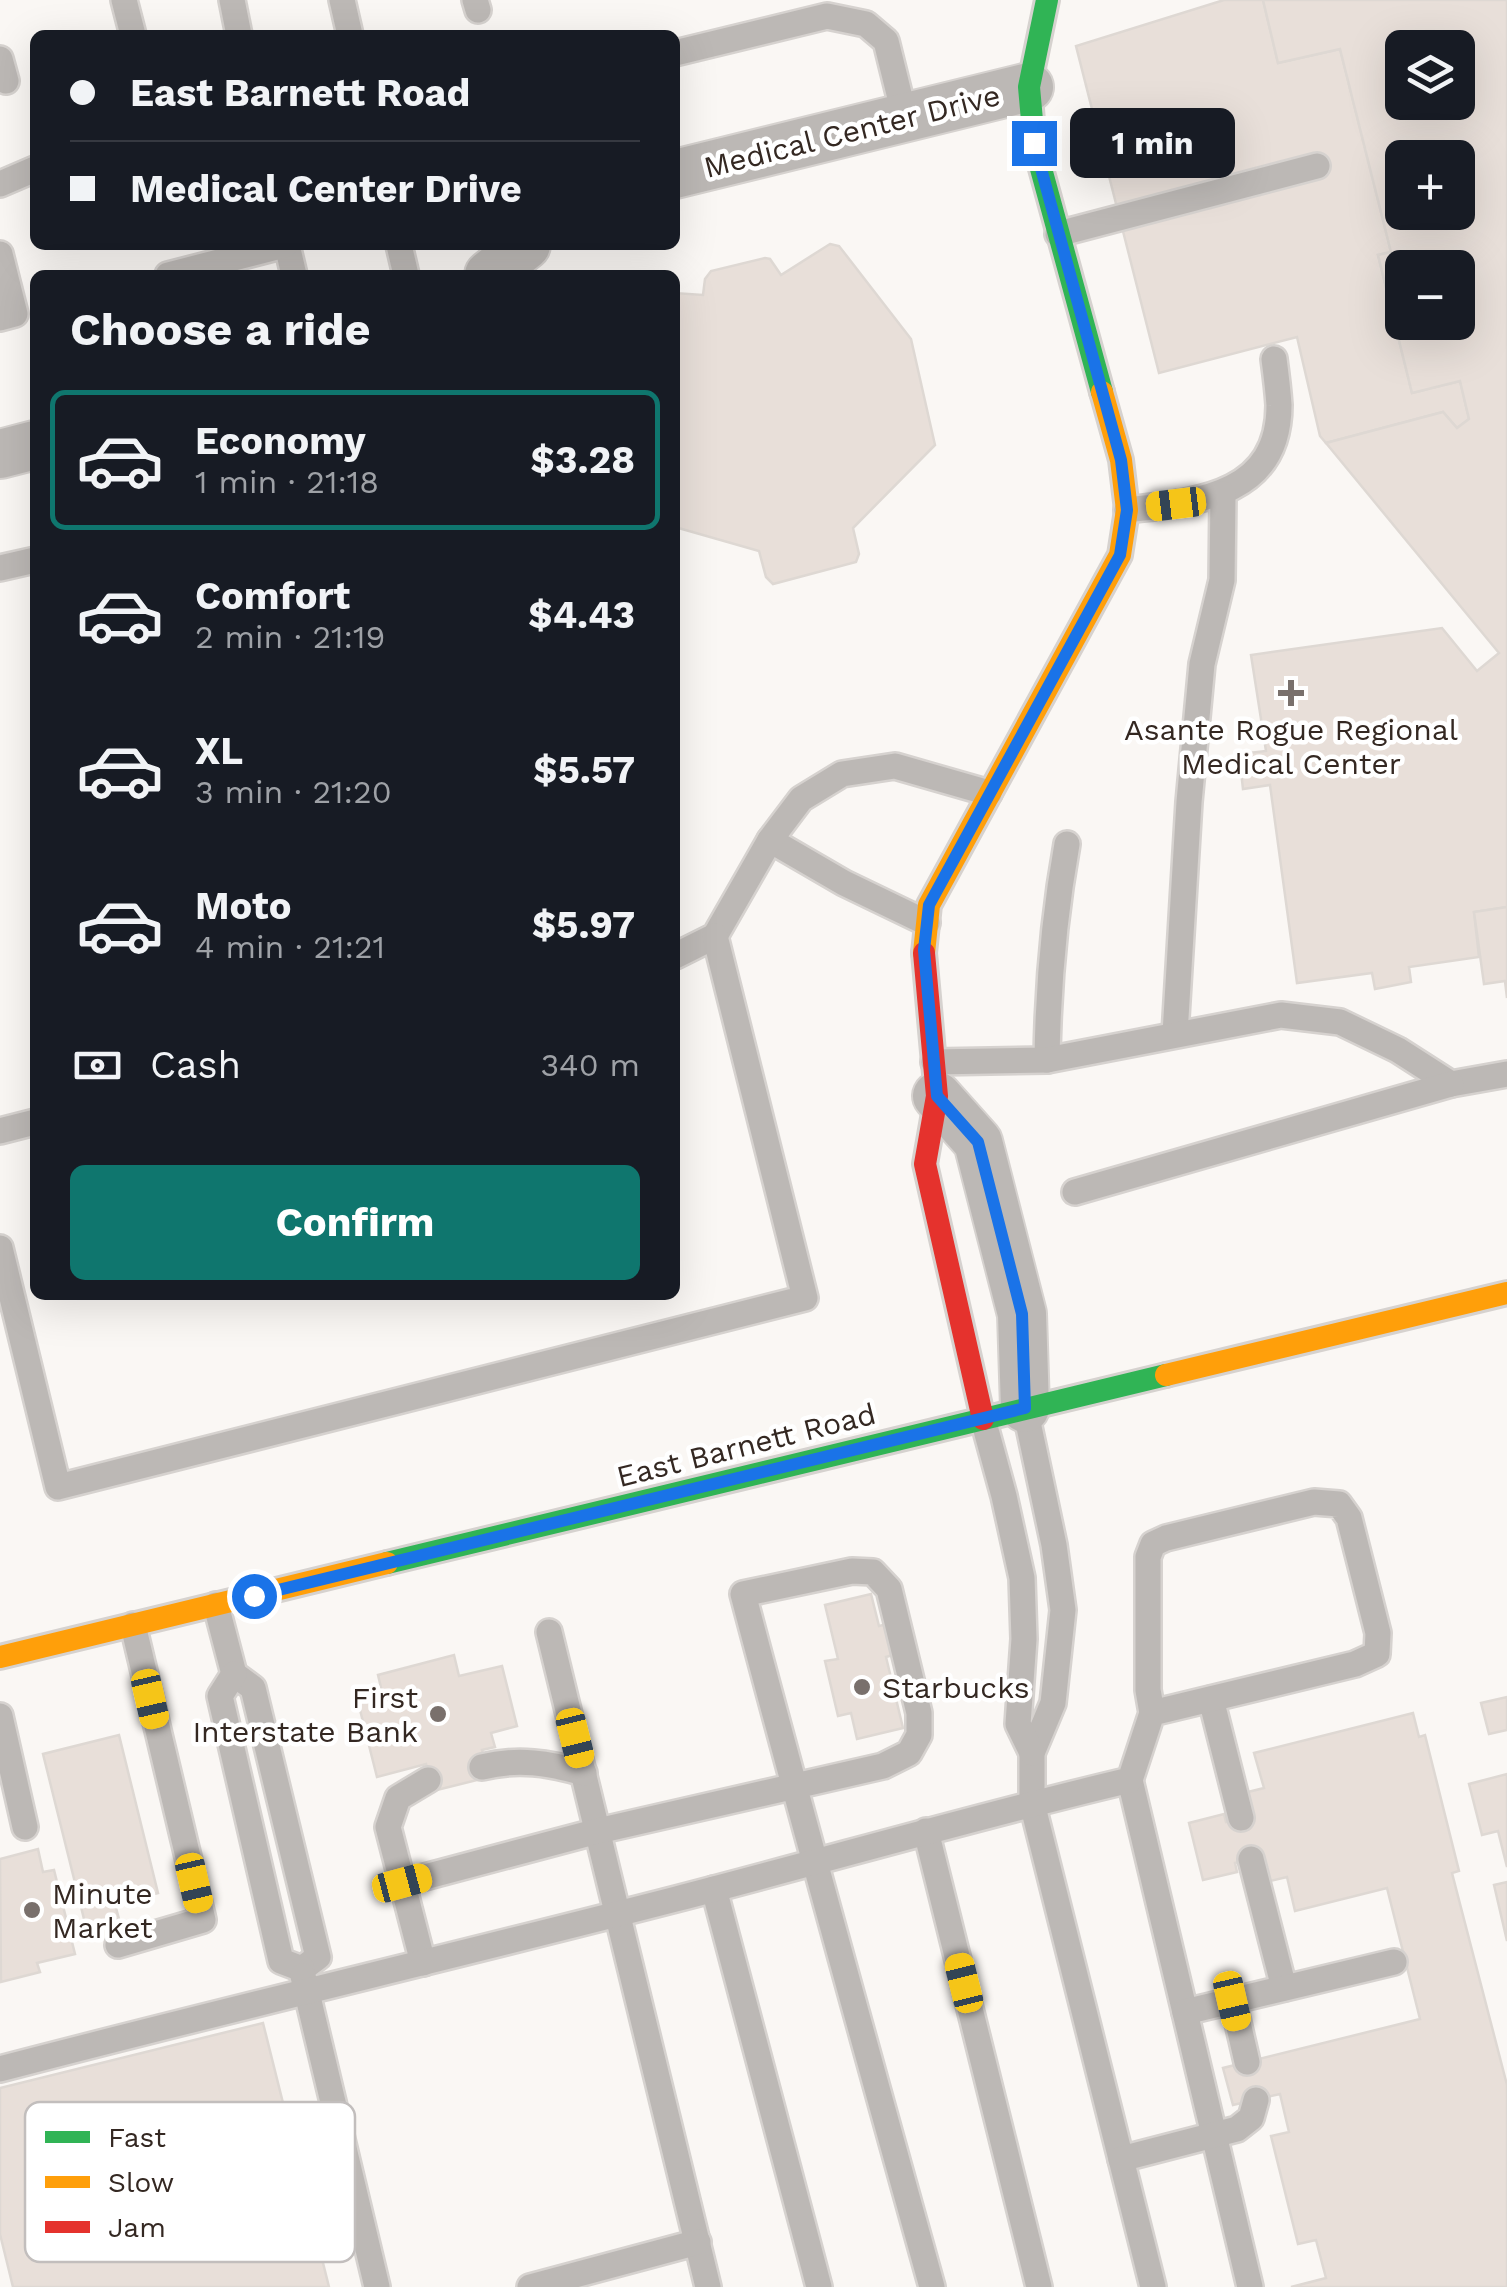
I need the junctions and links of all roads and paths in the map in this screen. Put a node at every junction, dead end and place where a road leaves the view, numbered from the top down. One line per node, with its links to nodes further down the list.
1 (124, 0): 5 (lane)
2 (232, 0): 6 (lane)
3 (342, 0): 7 (lane)
4 (1046, 0): 9 (main road, Medical Center Drive)
5 (132, 30)
6 (238, 30)
7 (349, 30)
8 (680, 51): 10 (lane)
9 (1029, 87): 10 (street, Medical Center Drive); 15 (main road, Medical Center Drive)
10 (905, 118): 13 (street, Medical Center Drive)
11 (1316, 166): 15 (lane)
12 (30, 171): 14 (lane)
13 (680, 173)
14 (0, 184)
15 (1058, 234): 26 (main road, Medical Center Drive)
16 (266, 250): 19 (lane)
17 (520, 250): 20 (street)
18 (0, 254): 21 (lane)
19 (188, 270)
20 (495, 270)
21 (17, 314)
22 (1274, 359): 25 (lane)
23 (30, 446): 24 (street)
24 (0, 454)
25 (1223, 494): 26 (lane); 35 (lane)
26 (1127, 510): 29 (main road, Medical Center Drive)
27 (30, 561): 28 (lane)
28 (0, 568)
29 (988, 793): 30 (lane); 32 (main road, Medical Center Drive)
30 (770, 840): 32 (lane); 33 (lane)
31 (1067, 844): 36 (lane)
32 (927, 923): 38 (main road, Medical Center Drive)
33 (715, 936): 34 (lane); 43 (lane)
34 (680, 954)
35 (1176, 1034): 36 (lane); 39 (lane)
36 (1047, 1060): 38 (lane)
37 (1507, 1074): 39 (lane)
38 (936, 1079): 45 (street)
39 (1451, 1084): 42 (lane)
40 (30, 1123): 41 (lane)
41 (0, 1131)
42 (1075, 1192)
43 (0, 1248)
44 (1507, 1293): 45 (main road, East Barnett Road)
45 (1004, 1414): 46 (main road, East Barnett Road); 54 (lane); 54 (lane)
46 (216, 1605): 47 (main road, East Barnett Road); 50 (lane)
47 (133, 1625): 49 (main road, East Barnett Road); 70 (lane)
48 (548, 1632): 56 (lane)
49 (0, 1657)
50 (234, 1674): 73 (lane); 73 (lane)
51 (1210, 1699): 52 (lane); 52 (lane); 61 (lane)
52 (1152, 1713): 58 (lane)
53 (0, 1716): 62 (lane)
54 (1032, 1753): 60 (lane)
55 (482, 1767): 56 (lane)
56 (584, 1773): 64 (lane)
57 (428, 1780): 67 (lane)
58 (1130, 1780): 60 (lane); 76 (lane)
59 (794, 1786): 59 (lane); 64 (lane); 66 (lane)
60 (1032, 1803): 63 (lane); 82 (lane)
61 (1241, 1818)
62 (25, 1827)
63 (926, 1831): 66 (lane); 90 (lane)
64 (598, 1832): 67 (lane); 69 (lane)
65 (1251, 1859): 74 (lane)
66 (814, 1862): 68 (lane); 89 (lane)
67 (402, 1883): 72 (lane)
68 (714, 1889): 69 (lane); 88 (lane)
69 (617, 1914): 72 (lane); 84 (lane)
70 (118, 1945)
71 (1394, 1962): 74 (lane)
72 (423, 1963): 73 (lane)
73 (304, 1979): 78 (lane); 80 (lane)
74 (1284, 1988): 75 (lane)
75 (1232, 2001): 76 (lane); 77 (lane)
76 (1185, 2012): 81 (lane)
77 (1247, 2062)
78 (0, 2069)
79 (1256, 2100): 81 (lane)
80 (333, 2102)
81 (1214, 2134): 82 (lane); 92 (lane)
82 (1120, 2158): 91 (lane)
83 (355, 2194): 85 (lane)
84 (698, 2242): 86 (lane); 87 (lane)
85 (377, 2287)
86 (530, 2287)
87 (708, 2287)
88 (818, 2287)
89 (932, 2287)
90 (1039, 2287)
91 (1152, 2287)
92 (1250, 2287)

